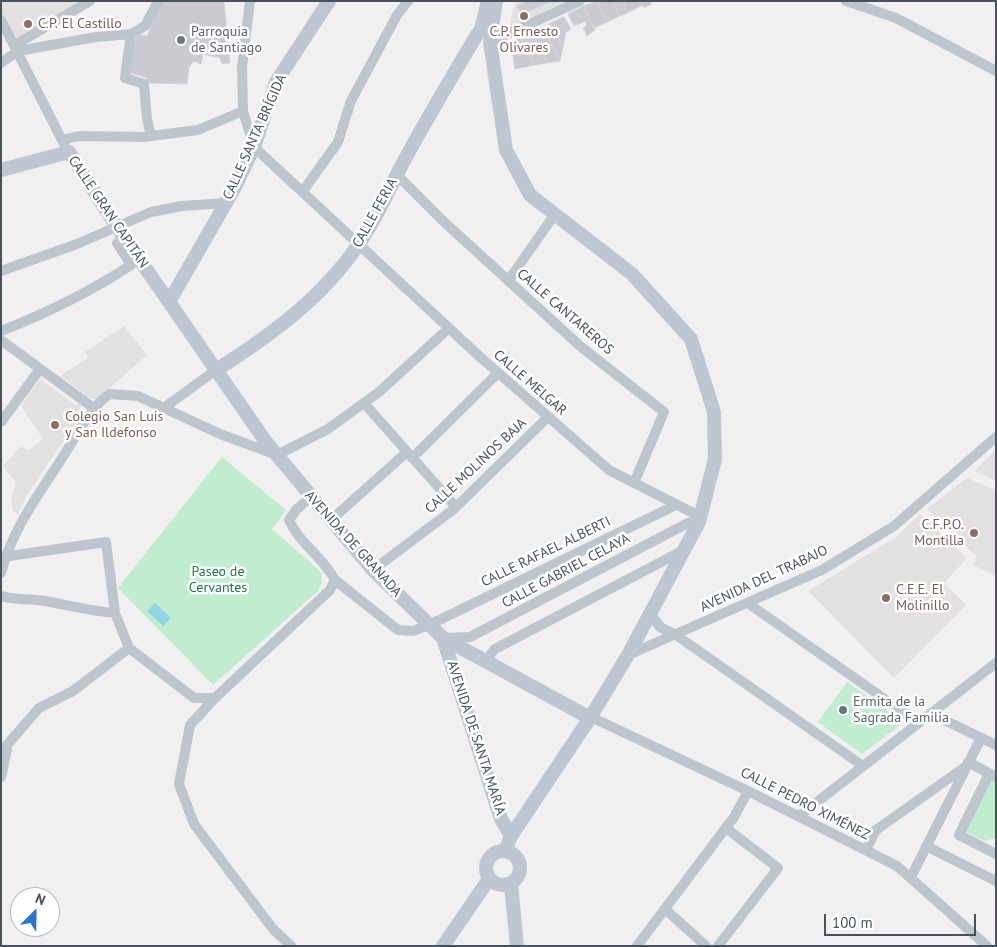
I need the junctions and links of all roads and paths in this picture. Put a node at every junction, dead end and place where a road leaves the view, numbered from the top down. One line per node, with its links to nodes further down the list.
1 (90, 1): 15 (street)
2 (158, 1): 13 (street)
3 (250, 1): 18 (street)
4 (330, 1): 21 (street, CALLE SANTA BRÍGIDA)
5 (408, 1): 24 (street)
6 (486, 1): 12 (street)
7 (496, 1): 11 (street)
8 (580, 1): 14 (street)
9 (846, 1): 17 (street)
10 (1, 20): 15 (street, CALLE GRAN CAPITÁN)
11 (492, 21): 12 (street, CALLE FERIA); 14 (street)
12 (478, 33): 23 (street, CALLE FERIA)
13 (131, 34): 15 (street); 19 (street)
14 (490, 42): 26 (street)
15 (16, 48): 16 (street); 20 (street, CALLE GRAN CAPITÁN)
16 (1, 63)
17 (996, 71)
18 (243, 112): 19 (street); 21 (street)
19 (151, 136): 20 (street)
20 (65, 146): 22 (street); 27 (street, CALLE GRAN CAPITÁN)
21 (254, 146): 24 (street, CALLE MELGAR); 25 (street, CALLE SANTA BRÍGIDA)
22 (1, 170)
23 (397, 175): 28 (street, CALLE FERIA); 30 (street, CALLE CANTAREROS)
24 (303, 191): 28 (street, CALLE MELGAR)
25 (226, 203): 27 (street); 31 (street, CALLE SANTA BRÍGIDA)
26 (555, 214): 30 (street); 51 (street)
27 (121, 232): 29 (street); 31 (street, CALLE GRAN CAPITÁN); 33 (street)
28 (359, 244): 32 (street, CALLE MELGAR); 36 (street, CALLE FERIA)
29 (1, 271)
30 (508, 281): 46 (street, CALLE CANTAREROS)
31 (169, 302): 36 (street, CALLE GRAN CAPITÁN)
32 (449, 328): 37 (street, CALLE MELGAR); 38 (street)
33 (1, 331)
34 (1, 340): 35 (street)
35 (40, 369): 40 (street); 42 (street)
36 (216, 370): 39 (street); 44 (street, AVENIDA DE GRANADA)
37 (498, 373): 41 (street, CALLE MELGAR); 45 (street)
38 (364, 403): 44 (street); 45 (street)
39 (165, 407): 40 (street); 44 (street)
40 (95, 409): 53 (street)
41 (548, 417): 46 (street, CALLE MELGAR); 49 (street, CALLE MOLINOS BAJA)
42 (1, 422)
43 (996, 437): 58 (street, AVENIDA DEL TRABAJO)
44 (277, 455): 47 (street, AVENIDA DE GRANADA)
45 (410, 455): 49 (street); 50 (street)
46 (634, 483): 48 (street, CALLE MELGAR)
47 (311, 497): 50 (street, AVENIDA DE GRANADA); 56 (street)
48 (676, 504): 51 (street, CALLE MELGAR); 61 (street, CALLE RAFAEL ALBERTI)
49 (456, 507): 54 (street, CALLE MOLINOS BAJA)
50 (331, 520): 54 (street, AVENIDA DE GRANADA)
51 (700, 520): 52 (street); 63 (street, CALLE GABRIEL CELAYA)
52 (684, 550): 60 (street); 66 (street)
53 (4, 556): 55 (street); 59 (street)
54 (373, 570): 61 (street, AVENIDA DE GRANADA)
55 (1, 573)
56 (335, 580): 61 (street, CALLE RAFAEL ALBERTI); 68 (street)
57 (1, 596): 59 (street)
58 (749, 604): 62 (street, AVENIDA DEL TRABAJO); 71 (street)
59 (115, 613): 64 (street)
60 (650, 613): 62 (street); 65 (street)
61 (429, 625): 63 (street, AVENIDA DE GRANADA)
62 (676, 635): 65 (street, AVENIDA DEL TRABAJO); 76 (street)
63 (443, 638): 66 (street, AVENIDA DE GRANADA); 82 (street, AVENIDA DE SANTA MARÍA)
64 (129, 648): 68 (street); 74 (street)
65 (628, 655): 70 (street)
66 (485, 661): 70 (street, AVENIDA DE GRANADA)
67 (996, 663): 69 (street)
68 (215, 698): 92 (street)
69 (932, 714): 71 (street); 72 (street)
70 (590, 718): 79 (street, CALLE PEDRO XIMÉNEZ); 82 (street)
71 (919, 723): 76 (street)
72 (980, 738): 73 (street); 75 (street)
73 (996, 745)
74 (4, 750): 77 (street)
75 (967, 764): 78 (street); 83 (street); 84 (street)
76 (863, 766): 80 (street)
77 (1, 776)
78 (993, 776): 86 (street)
79 (748, 791): 80 (street, CALLE PEDRO XIMÉNEZ); 81 (street)
80 (799, 816): 84 (street, CALLE PEDRO XIMÉNEZ)
81 (726, 828): 91 (street); 97 (street)
82 (511, 836): 85 (street)
83 (926, 846): 87 (street); 89 (street)
84 (866, 850): 87 (street, CALLE PEDRO XIMÉNEZ)
85 (505, 851): 88 (street); 90 (street)
86 (996, 854)
87 (911, 877): 98 (street, CALLE PEDRO XIMÉNEZ)
88 (489, 879): 90 (street); 93 (street)
89 (996, 881)
90 (511, 884): 94 (street)
91 (664, 909): 95 (street); 96 (street)
92 (290, 946)
93 (443, 946)
94 (517, 946)
95 (637, 946)
96 (706, 946)
97 (718, 946)
98 (987, 946)

